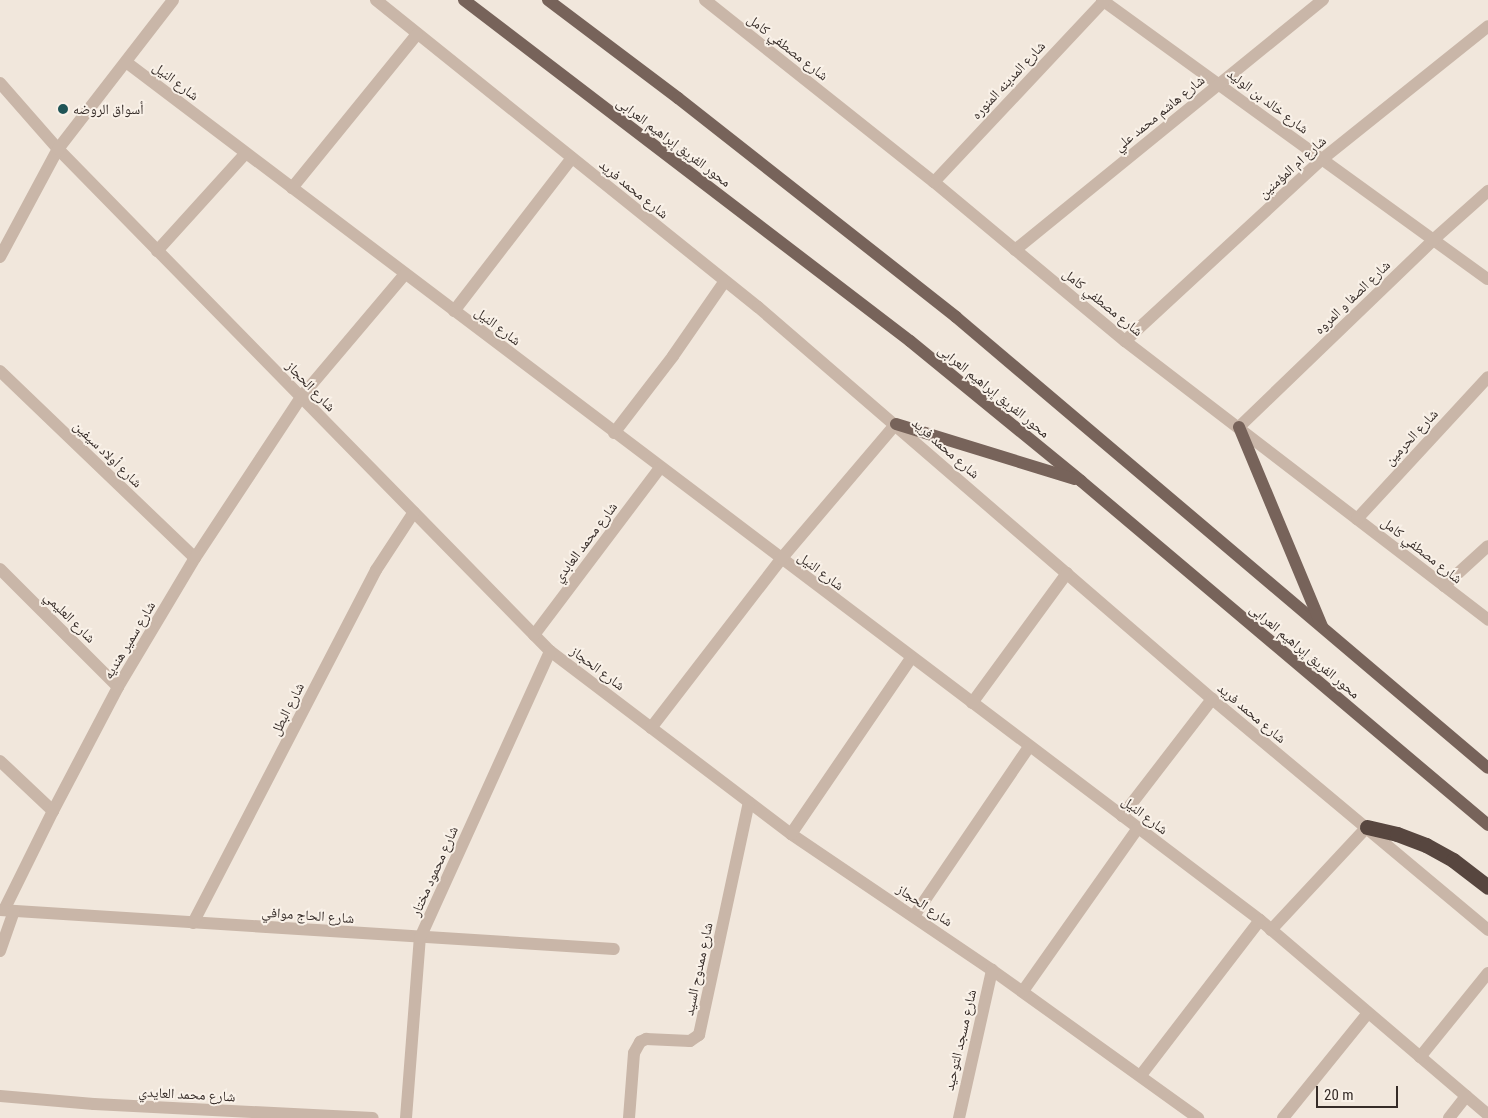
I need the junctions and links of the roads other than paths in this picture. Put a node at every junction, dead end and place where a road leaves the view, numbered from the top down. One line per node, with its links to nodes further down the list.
1 (173, 0): 10 (street)
2 (376, 0): 9 (street, شارع محمد فريد)
3 (464, 0): 36 (main road, محور الفريق إبراهيم العرابى)
4 (548, 0): 46 (main road, محور الفريق إبراهيم العرابى)
5 (704, 0): 17 (street, شارع مصطفي كامل)
6 (1104, 0): 12 (street, شارع خالد بن الوليد); 17 (street, شارع المدينه المنوره)
7 (1322, 0): 12 (street, شارع هاشم محمد علي)
8 (1488, 26): 16 (street, شارع ام المؤمنين)
9 (417, 34): 15 (street, شارع محمد فريد); 18 (street)
10 (126, 62): 13 (street); 14 (street, شارع النيل)
11 (0, 83): 13 (street, شارع الحجاز)
12 (1219, 83): 16 (street, شارع خالد بن الوليد); 21 (street, شارع هاشم محمد علي)
13 (58, 149): 22 (street, شارع الحجاز); 23 (street)
14 (246, 153): 18 (street, شارع النيل); 22 (street)
15 (572, 158): 26 (street, شارع محمد فريد); 27 (street)
16 (1321, 160): 20 (street, شارع خالد بن الوليد); 28 (street, شارع ام المؤمنين)
17 (934, 182): 21 (street, شارع مصطفي كامل)
18 (292, 188): 24 (street, شارع النيل)
19 (1488, 191): 20 (street, شارع الصفا و المروه)
20 (1433, 240): 25 (street, شارع خالد بن الوليد); 33 (street, شارع الصفا و المروه)
21 (1015, 250): 28 (street, شارع مصطفي كامل)
22 (157, 251): 31 (street, شارع الحجاز)
23 (0, 257)
24 (405, 274): 27 (street, شارع النيل); 31 (street, شارع سمير هنديه)
25 (1488, 279)
26 (725, 281): 32 (street, شارع محمد فريد); 34 (street)
27 (454, 311): 34 (street, شارع النيل)
28 (1126, 341): 33 (street, شارع مصطفي كامل)
29 (0, 371): 40 (street, شارع أولاد سيفين)
30 (1488, 377): 38 (street, شارع الحرمين)
31 (301, 397): 37 (street, شارع الحجاز); 40 (street, شارع سمير هنديه)
32 (896, 424): 36 (main road); 41 (street); 43 (street, شارع محمد فريد)
33 (1239, 427): 38 (street, شارع مصطفي كامل); 46 (main road)
34 (614, 433): 35 (street, شارع النيل)
35 (660, 468): 41 (street, شارع النيل); 47 (street, شارع محمد العابدي)
36 (1081, 481): 60 (main road, محور الفريق إبراهيم العرابى)
37 (414, 512): 47 (street, شارع الحجاز); 68 (street, شارع البطل)
38 (1357, 518): 44 (street, شارع مصطفي كامل)
39 (1488, 546): 44 (street)
40 (195, 558): 50 (street, شارع سمير هنديه)
41 (781, 559): 49 (street, شارع النيل); 53 (street)
42 (0, 569): 50 (street, شارع العليمي)
43 (1067, 573): 51 (street, شارع محمد فريد); 52 (street)
44 (1444, 586): 45 (street, شارع مصطفي كامل)
45 (1488, 620)
46 (1323, 628): 56 (main road, محور الفريق إبراهيم العرابى)
47 (534, 635): 48 (street, شارع الحجاز)
48 (550, 651): 53 (street, شارع الحجاز); 71 (street, شارع محمود مختار)
49 (911, 658): 52 (street, شارع النيل); 63 (street)
50 (118, 686): 58 (street, شارع سمير هنديه)
51 (1212, 699): 59 (street); 61 (street, شارع محمد فريد)
52 (972, 703): 54 (street, شارع النيل)
53 (651, 728): 57 (street, شارع الحجاز)
54 (1029, 747): 59 (street, شارع النيل); 66 (street)
55 (0, 761): 58 (street)
56 (1488, 768)
57 (749, 802): 63 (street, شارع الحجاز); 86 (street, شارع ممدوح السيد)
58 (53, 811): 65 (street, شارع سمير هنديه)
59 (1122, 816): 62 (street, شارع النيل)
60 (1488, 825)
61 (1367, 827): 64 (highway); 69 (street); 70 (street, شارع محمد فريد)
62 (1138, 828): 67 (street, شارع النيل); 76 (street)
63 (791, 834): 66 (street, شارع الحجاز)
64 (1488, 888)
65 (6, 911): 68 (street, شارع الحاج موافي); 73 (street, شارع سمير هنديه)
66 (914, 916): 74 (street, شارع الحجاز)
67 (1260, 920): 69 (street, شارع النيل); 79 (street)
68 (193, 923): 71 (street, شارع الحاج موافي)
69 (1271, 930): 77 (street, شارع النيل)
70 (1488, 930)
71 (420, 938): 72 (street, شارع الحاج موافي); 85 (street, شارع محمود مختار)
72 (614, 949)
73 (0, 951)
74 (992, 970): 76 (street, شارع الحجاز); 83 (street, شارع مسجد التوحيد)
75 (1488, 973): 78 (street)
76 (1023, 991): 79 (street, شارع الحجاز)
77 (1368, 1013): 78 (street, شارع النيل); 88 (street)
78 (1420, 1057): 81 (street, شارع النيل)
79 (1141, 1075): 87 (street, شارع الحجاز)
80 (0, 1096): 84 (street, شارع محمد العايدي)
81 (1466, 1096): 82 (street, شارع النيل); 89 (street)
82 (1488, 1115)
83 (963, 1116)
84 (373, 1118)
85 (406, 1118)
86 (629, 1118)
87 (1198, 1118)
88 (1283, 1118)
89 (1449, 1118)

